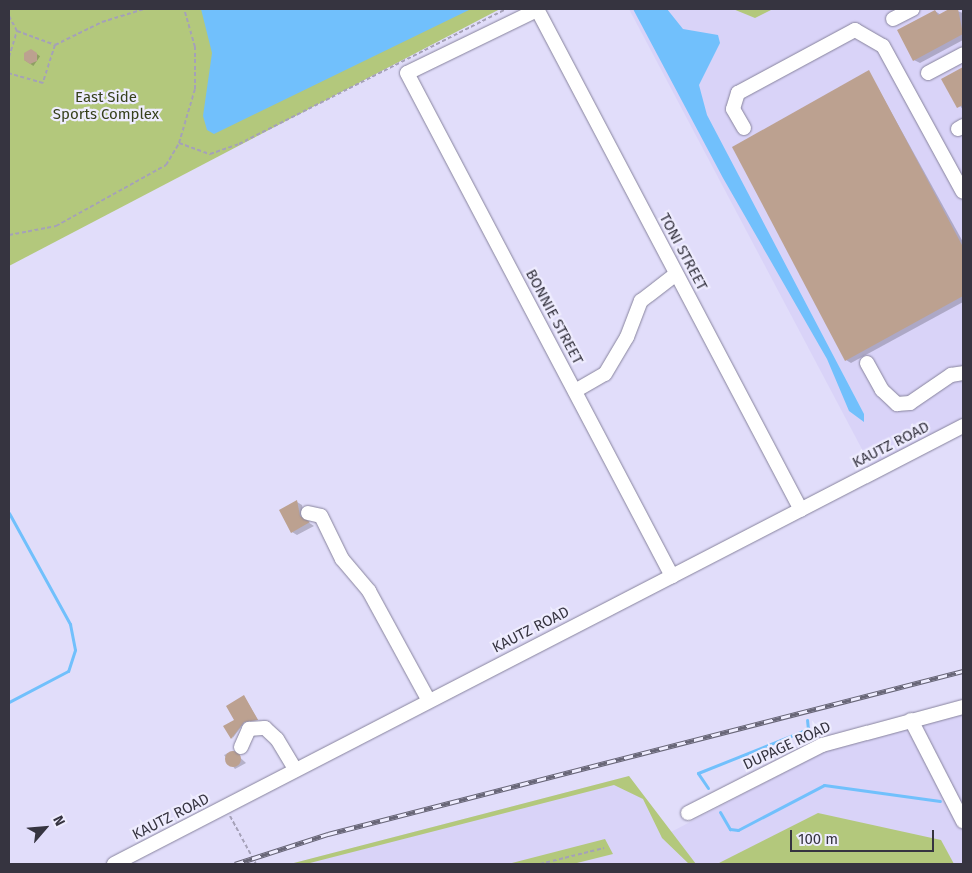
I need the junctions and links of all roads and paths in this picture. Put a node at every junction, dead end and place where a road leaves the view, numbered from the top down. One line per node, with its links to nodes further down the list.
1 (144, 9): 9 (path)
2 (184, 9): 15 (path)
3 (506, 9): 15 (path)
4 (537, 9): 18 (street, TONI STREET); 21 (street, BONNIE STREET)
5 (913, 9): 7 (street)
6 (9, 16): 8 (path)
7 (893, 19)
8 (17, 31): 9 (path); 11 (path)
9 (55, 46): 12 (path)
10 (963, 54): 13 (street)
11 (9, 57)
12 (9, 72)
13 (928, 72)
14 (744, 128): 16 (street)
15 (179, 142): 17 (path)
16 (963, 192)
17 (9, 235)
18 (676, 274): 21 (street); 23 (street, TONI STREET)
19 (867, 363): 20 (street)
20 (963, 373)
21 (575, 391): 25 (street, BONNIE STREET)
22 (963, 426): 23 (street, KAUTZ ROAD)
23 (801, 510): 25 (street, KAUTZ ROAD)
24 (308, 512): 26 (street)
25 (672, 576): 26 (street, KAUTZ ROAD)
26 (429, 700): 30 (street, KAUTZ ROAD)
27 (963, 707): 28 (street, DUPAGE ROAD)
28 (911, 720): 32 (street, DUPAGE ROAD); 33 (street)
29 (241, 747): 30 (street)
30 (295, 769): 31 (street, KAUTZ ROAD)
31 (226, 807): 35 (street, KAUTZ ROAD); 36 (path)
32 (688, 814)
33 (963, 821)
34 (604, 848): 37 (path)
35 (114, 864)
36 (256, 864)
37 (540, 864)

